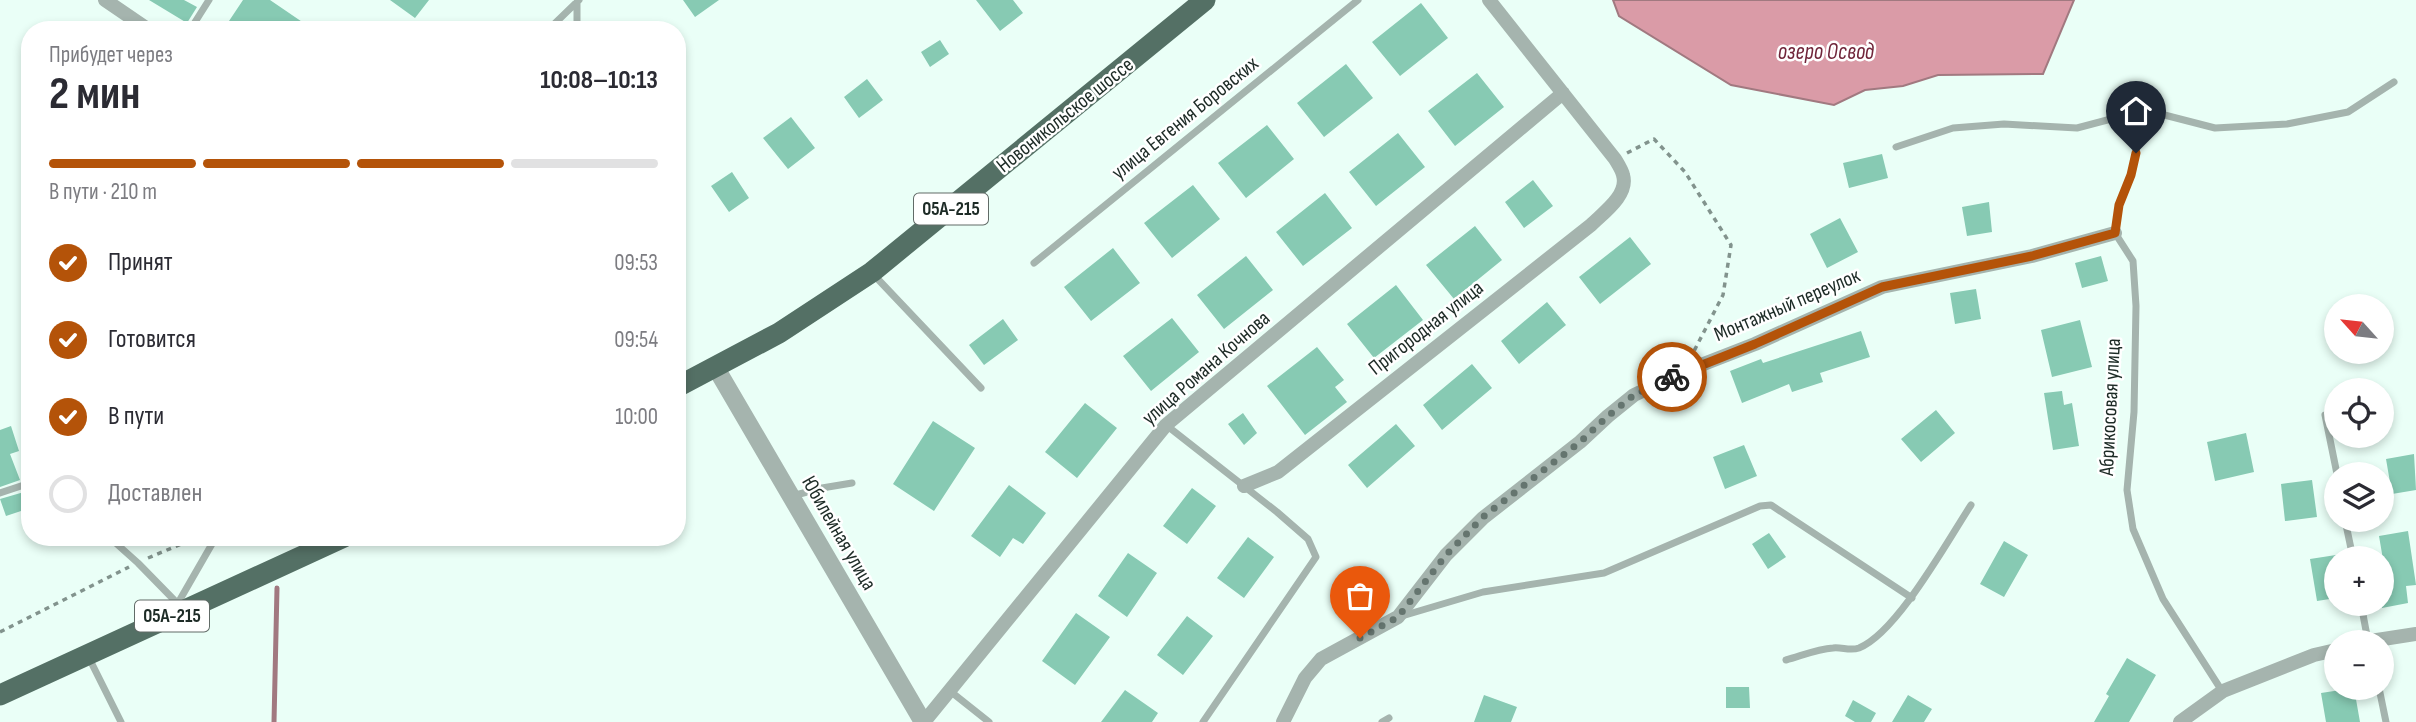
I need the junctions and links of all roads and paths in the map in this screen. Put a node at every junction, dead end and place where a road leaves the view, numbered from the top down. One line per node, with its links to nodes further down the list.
1 (105, 0): 7 (street)
2 (209, 0): 8 (lane)
3 (1205, 0): 18 (highway, Новоникольское шоссе / 05А-215)
4 (1358, 0): 17 (lane, улица Евгения Боровских)
5 (1489, 0): 12 (street)
6 (578, 1): 9 (lane); 10 (lane)
7 (136, 21)
8 (196, 21)
9 (557, 21)
10 (577, 21)
11 (2393, 82): 13 (lane)
12 (1563, 93): 15 (street); 23 (street, улица Романа Кочнова)
13 (2145, 110): 14 (lane); 16 (lane)
14 (1896, 148)
15 (1615, 159): 20 (path); 26 (street, Пригородная улица)
16 (2115, 233): 20 (street, Монтажный переулок); 45 (lane, Абрикосовая улица)
17 (1034, 263)
18 (872, 272): 19 (highway, Новоникольское шоссе / 05А-215); 22 (lane)
19 (716, 368): 21 (highway, Новоникольское шоссе / 05А-215); 28 (street, Юбилейная улица)
20 (1683, 372): 37 (street, Монтажный переулок)
21 (686, 382)
22 (981, 388)
23 (1166, 425): 26 (lane); 44 (street, улица Романа Кочнова)
24 (852, 483): 28 (lane)
25 (21, 484): 27 (lane)
26 (1244, 486): 51 (lane)
27 (0, 494)
28 (792, 496): 49 (street, Юбилейная улица)
29 (1971, 505): 35 (lane)
30 (119, 546): 34 (lane)
31 (177, 546): 34 (path)
32 (212, 546): 36 (lane)
33 (323, 546): 36 (highway, 05А-215)
34 (138, 563): 36 (lane); 38 (path)
35 (1912, 598): 37 (lane); 43 (lane)
36 (181, 607): 42 (highway, 05А-215)
37 (1398, 617): 52 (street)
38 (0, 632)
39 (2416, 634): 40 (street)
40 (2394, 638)
41 (2324, 653): 45 (street)
42 (88, 655): 46 (highway, 05А-215); 48 (lane)
43 (1786, 660)
44 (949, 691): 49 (street, улица Романа Кочнова); 50 (lane)
45 (2222, 691): 53 (street)
46 (0, 695)
47 (2381, 700): 54 (lane)
48 (121, 722)
49 (923, 722)
50 (989, 722)
51 (1203, 722)
52 (1283, 722)
53 (2180, 722)
54 (2386, 722)

